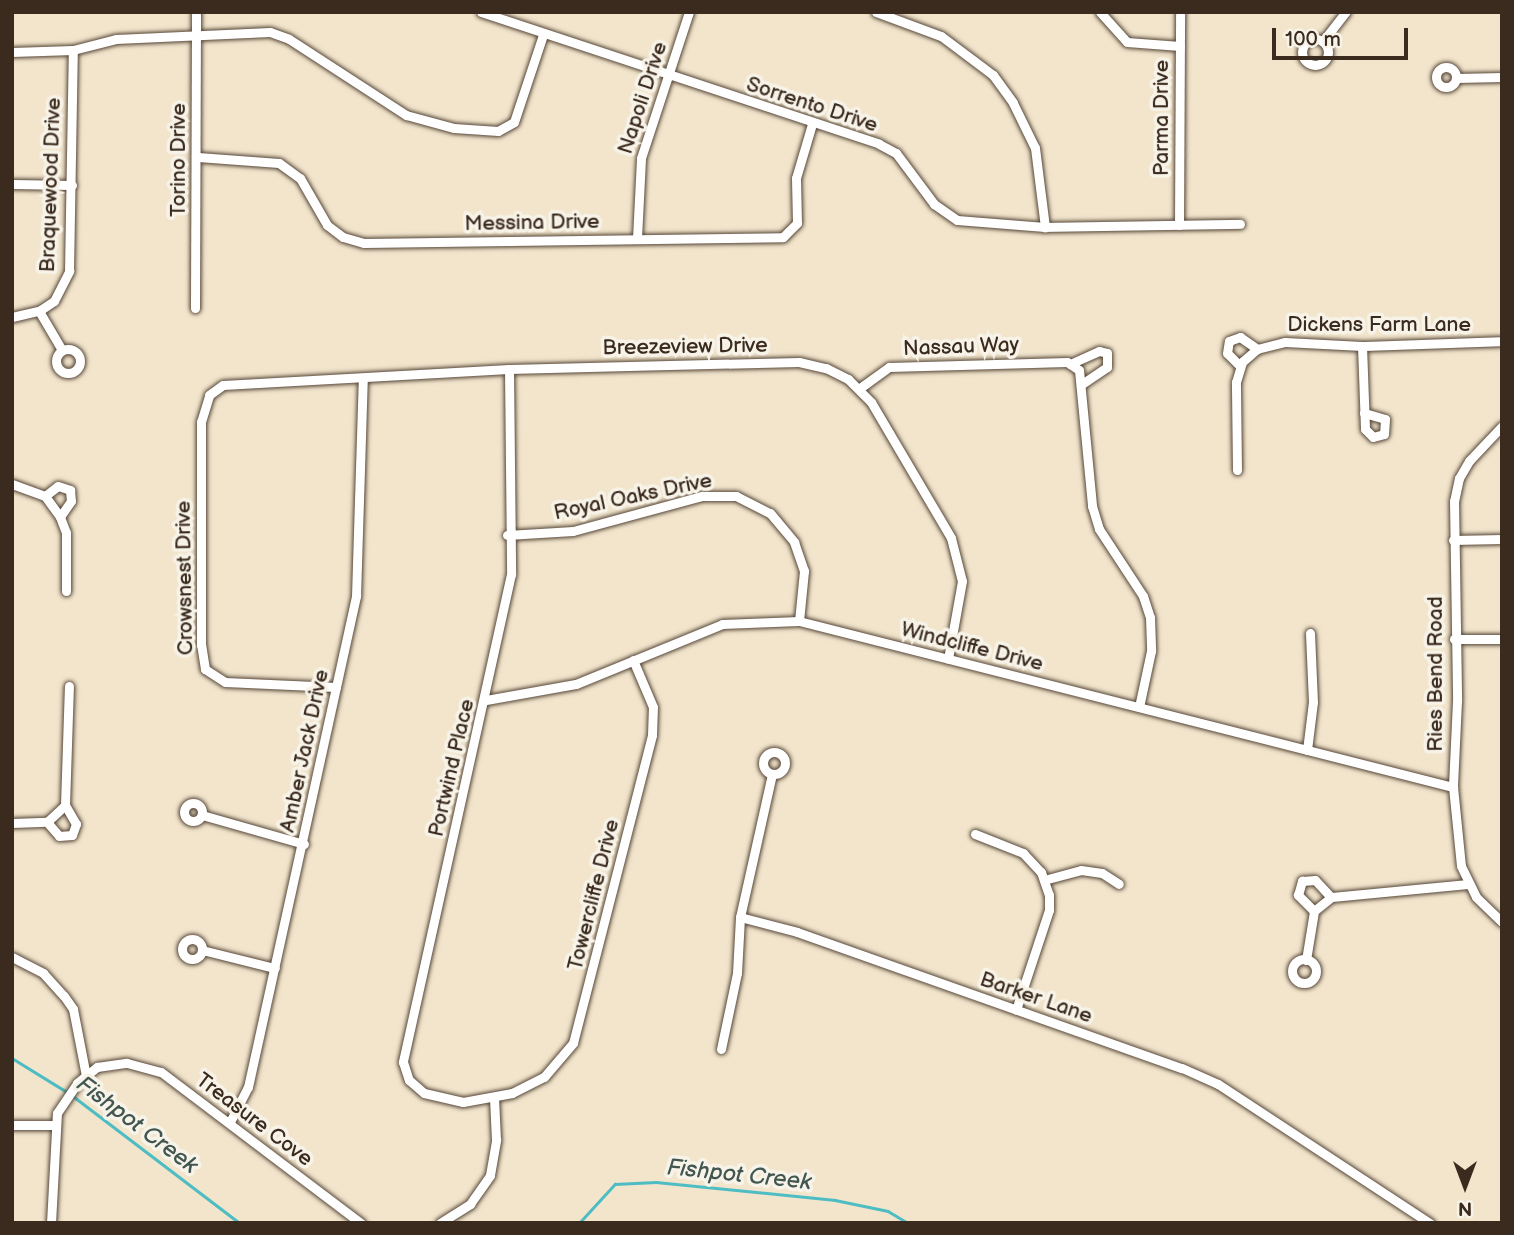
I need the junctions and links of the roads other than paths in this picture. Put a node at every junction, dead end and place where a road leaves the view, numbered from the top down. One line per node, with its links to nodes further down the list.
1 (196, 12): 8 (street, Torino Drive)
2 (481, 12): 9 (street, Sorrento Drive)
3 (689, 12): 14 (street, Napoli Drive)
4 (876, 12): 23 (street)
5 (1100, 12): 11 (street)
6 (1180, 12): 11 (street, Parma Drive)
7 (1346, 12): 10 (street)
8 (196, 35): 9 (street); 12 (street); 18 (street, Torino Drive)
9 (543, 35): 14 (street, Sorrento Drive)
10 (1323, 41)
11 (1180, 46): 22 (street, Parma Drive)
12 (73, 50): 13 (street); 20 (street, Braquewood Drive)
13 (12, 52)
14 (667, 76): 17 (street, Sorrento Drive); 24 (street, Napoli Drive)
15 (1502, 77): 16 (street)
16 (1456, 78)
17 (812, 124): 23 (street, Sorrento Drive); 24 (street, Messina Drive)
18 (198, 157): 24 (street, Messina Drive); 25 (street, Torino Drive)
19 (12, 184): 20 (street)
20 (72, 185): 26 (street, Braquewood Drive)
21 (1240, 224): 22 (street, Sorrento Drive)
22 (1179, 225): 23 (street, Sorrento Drive)
23 (1045, 227)
24 (638, 238)
25 (195, 308)
26 (39, 311): 27 (street); 31 (street)
27 (12, 317)
28 (1502, 341): 29 (street, Dickens Farm Lane)
29 (1362, 346): 30 (street, Dickens Farm Lane); 39 (street)
30 (1257, 349): 33 (street); 33 (street, Dickens Farm Lane)
31 (62, 350)
32 (1070, 364): 36 (street); 36 (street, Nassau Way); 37 (street, Nassau Way)
33 (1240, 366): 41 (street, Dickens Farm Lane)
34 (509, 369): 35 (street, Breezeview Drive); 37 (street, Breezeview Drive); 45 (street, Portwind Place)
35 (363, 378): 38 (street, Breezeview Drive); 56 (street, Amber Jack Drive)
36 (1083, 383): 58 (street)
37 (860, 388): 53 (street, Breezeview Drive)
38 (209, 395): 56 (street, Crowsnest Drive)
39 (1364, 414)
40 (1502, 426): 46 (street, Ries Bend Road)
41 (1237, 470)
42 (12, 484): 43 (street)
43 (45, 496): 44 (street); 44 (street)
44 (60, 517): 48 (street)
45 (507, 535): 49 (street, Royal Oaks Drive); 57 (street, Portwind Place)
46 (1454, 540): 47 (street); 51 (street, Ries Bend Road)
47 (1502, 540)
48 (66, 591)
49 (799, 621): 53 (street, Windcliffe Drive); 54 (street, Windcliffe Drive)
50 (1310, 633): 59 (street)
51 (1454, 639): 52 (street); 61 (street, Ries Bend Road)
52 (1502, 639)
53 (948, 659): 58 (street, Windcliffe Drive)
54 (633, 660): 57 (street, Windcliffe Drive); 82 (street, Towercliffe Drive)
55 (69, 686): 62 (street)
56 (337, 687): 67 (street, Amber Jack Drive)
57 (486, 700): 82 (street, Portwind Place)
58 (1139, 707): 59 (street, Windcliffe Drive)
59 (1307, 751): 61 (street, Windcliffe Drive)
60 (772, 774): 73 (street)
61 (1453, 787): 70 (street, Ries Bend Road)
62 (65, 805): 64 (street); 64 (street)
63 (202, 815): 67 (street)
64 (47, 822): 65 (street)
65 (12, 824)
66 (975, 834): 68 (street)
67 (304, 844): 78 (street, Amber Jack Drive)
68 (1044, 880): 69 (street); 79 (street)
69 (1119, 884)
70 (1468, 884): 71 (street); 74 (street, Ries Bend Road)
71 (1331, 897): 72 (street); 72 (street)
72 (1314, 911): 77 (street)
73 (740, 917): 79 (street, Barker Lane); 80 (street)
74 (1502, 922)
75 (202, 950): 78 (street)
76 (12, 957): 81 (street)
77 (1306, 960)
78 (275, 968): 83 (street, Amber Jack Drive)
79 (1017, 1010): 89 (street, Barker Lane)
80 (721, 1049)
81 (86, 1076): 83 (street, Treasure Cove); 85 (street)
82 (494, 1097): 88 (street)
83 (230, 1122): 87 (street, Treasure Cove)
84 (12, 1125): 85 (street)
85 (53, 1125): 86 (street)
86 (51, 1223)
87 (361, 1223)
88 (440, 1223)
89 (1430, 1223)

